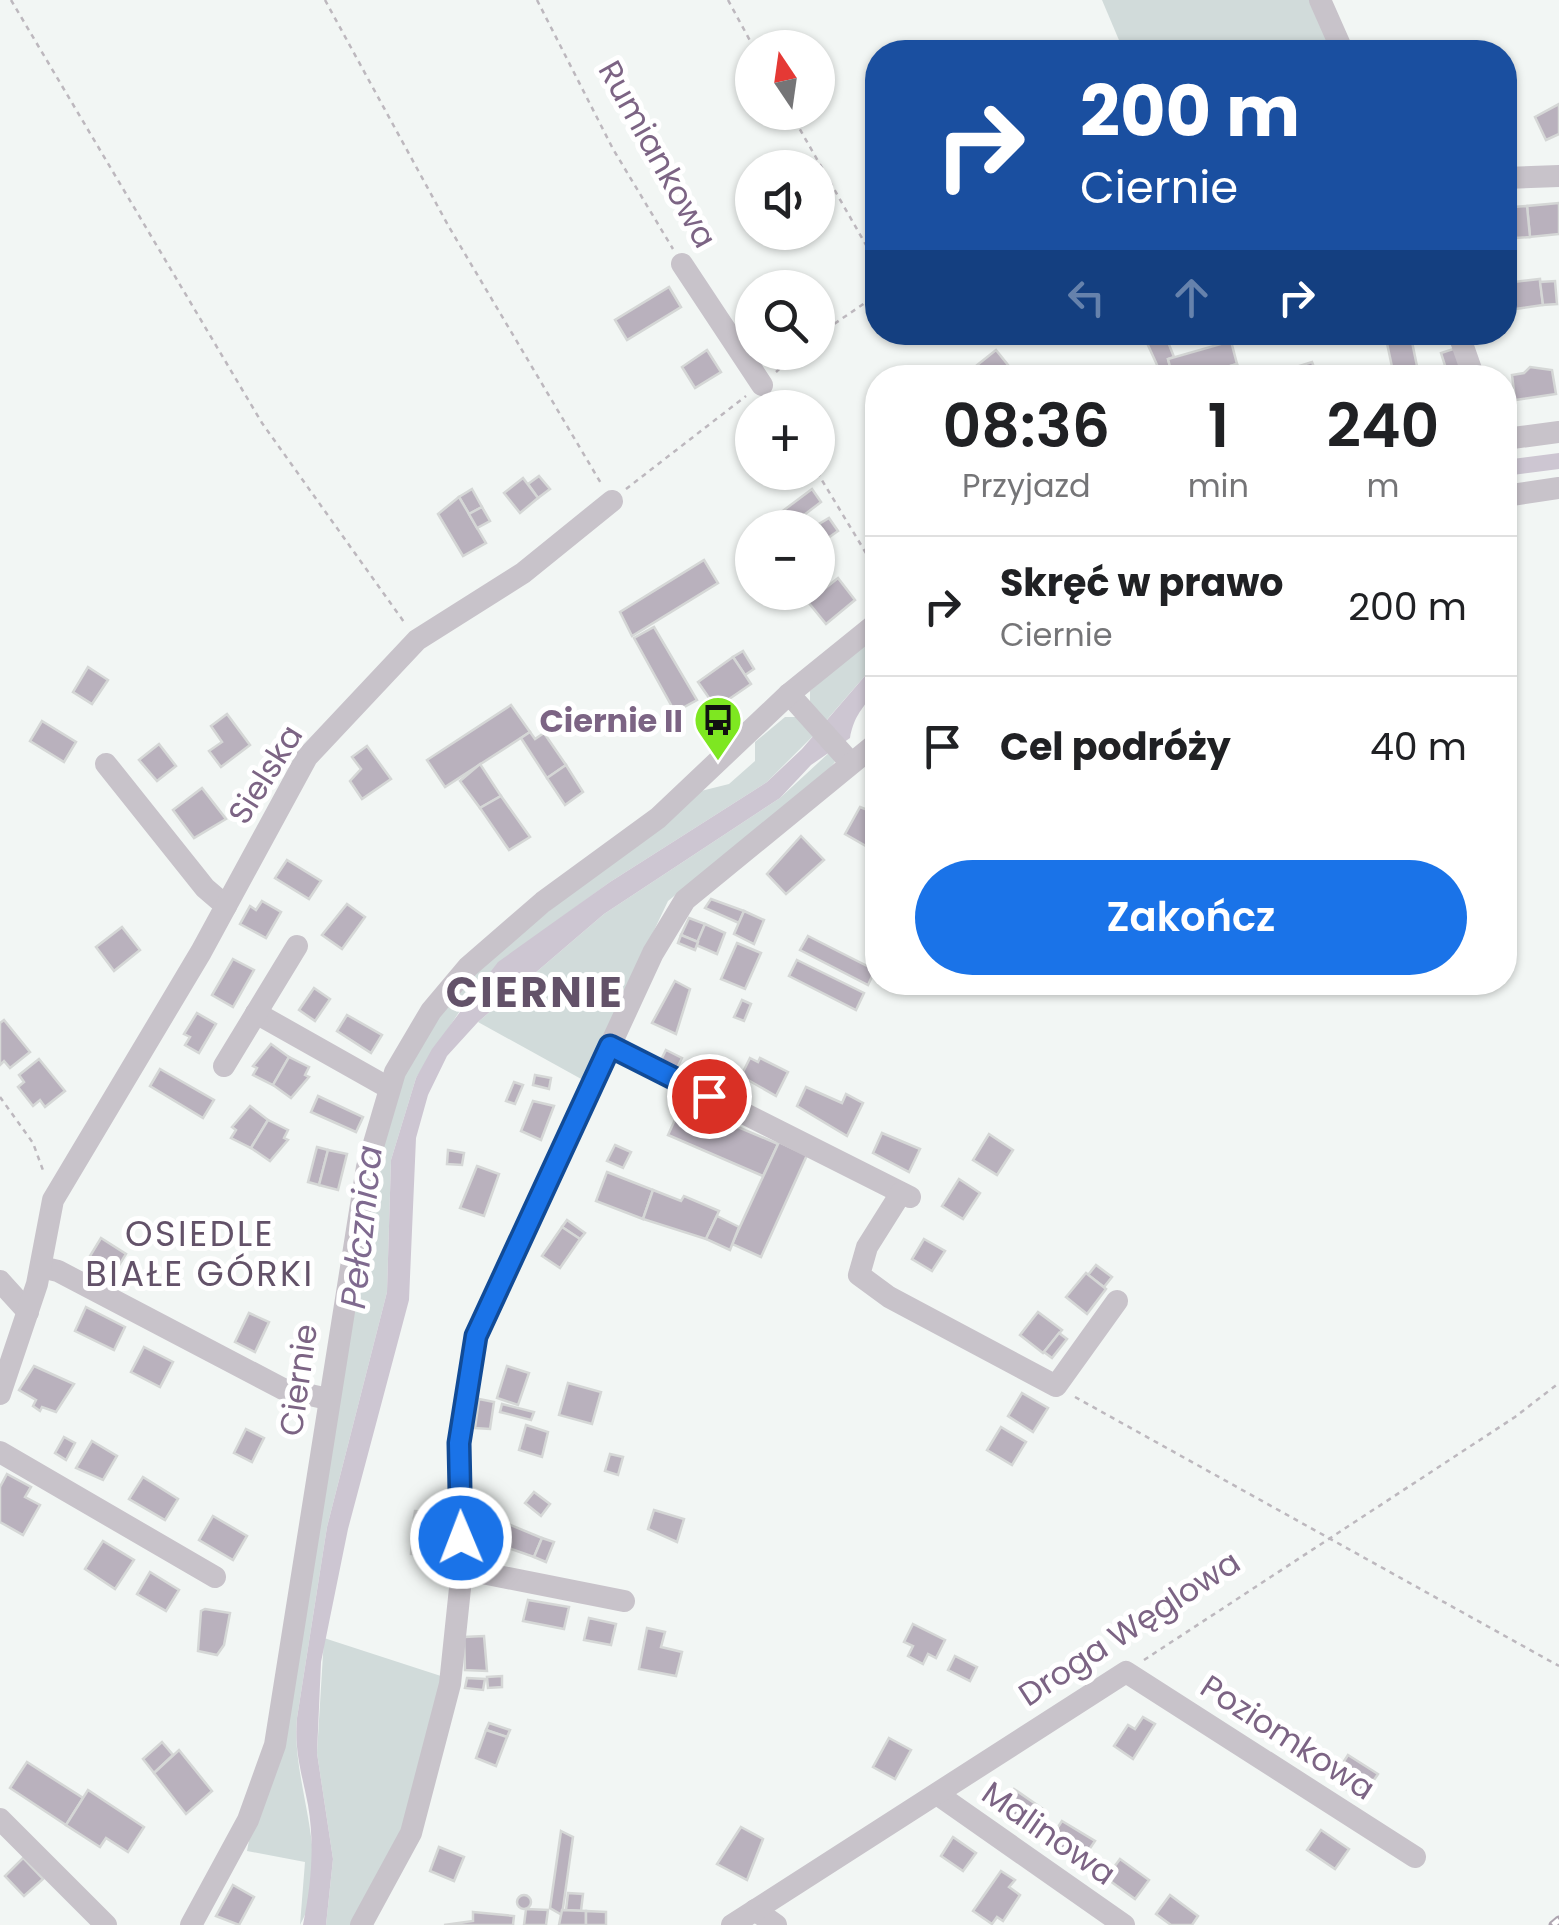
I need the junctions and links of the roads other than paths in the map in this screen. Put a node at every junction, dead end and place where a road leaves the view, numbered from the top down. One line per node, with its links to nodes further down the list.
1 (1320, 0): 2 (street)
2 (1338, 40)
3 (1559, 176): 4 (street)
4 (1517, 178)
5 (682, 264): 6 (street, Rumiankowa)
6 (762, 385)
7 (1559, 432): 8 (street)
8 (1517, 437)
9 (1559, 488): 10 (street)
10 (1517, 494)
11 (612, 502): 17 (street, Sielska)
12 (865, 633): 13 (street, Ciernie)
13 (789, 694): 15 (street); 22 (street, Ciernie)
14 (865, 747): 15 (street)
15 (844, 755): 20 (street)
16 (106, 764): 17 (street)
17 (226, 906): 23 (street, Sielska)
18 (296, 946): 19 (street)
19 (256, 1012): 21 (street); 22 (street)
20 (610, 1046): 25 (street); 30 (street)
21 (224, 1066)
22 (389, 1088): 28 (street, Ciernie)
23 (42, 1267): 26 (street, Sielska); 28 (street)
24 (0, 1282): 26 (street)
25 (1117, 1301)
26 (28, 1312): 27 (street, Sielska)
27 (0, 1394)
28 (328, 1399): 39 (street, Ciernie)
29 (0, 1452): 31 (street)
30 (462, 1569): 32 (street); 40 (street)
31 (215, 1576)
32 (624, 1602)
33 (1126, 1672): 34 (street, Droga Węglowa); 36 (street, Poziomkowa)
34 (937, 1794): 37 (street, Droga Węglowa); 43 (street, Malinowa)
35 (0, 1820): 38 (street)
36 (1415, 1858)
37 (754, 1910): 41 (street, Droga Węglowa); 42 (street)
38 (106, 1925)
39 (191, 1925)
40 (361, 1925)
41 (732, 1925)
42 (776, 1925)
43 (1124, 1925)

